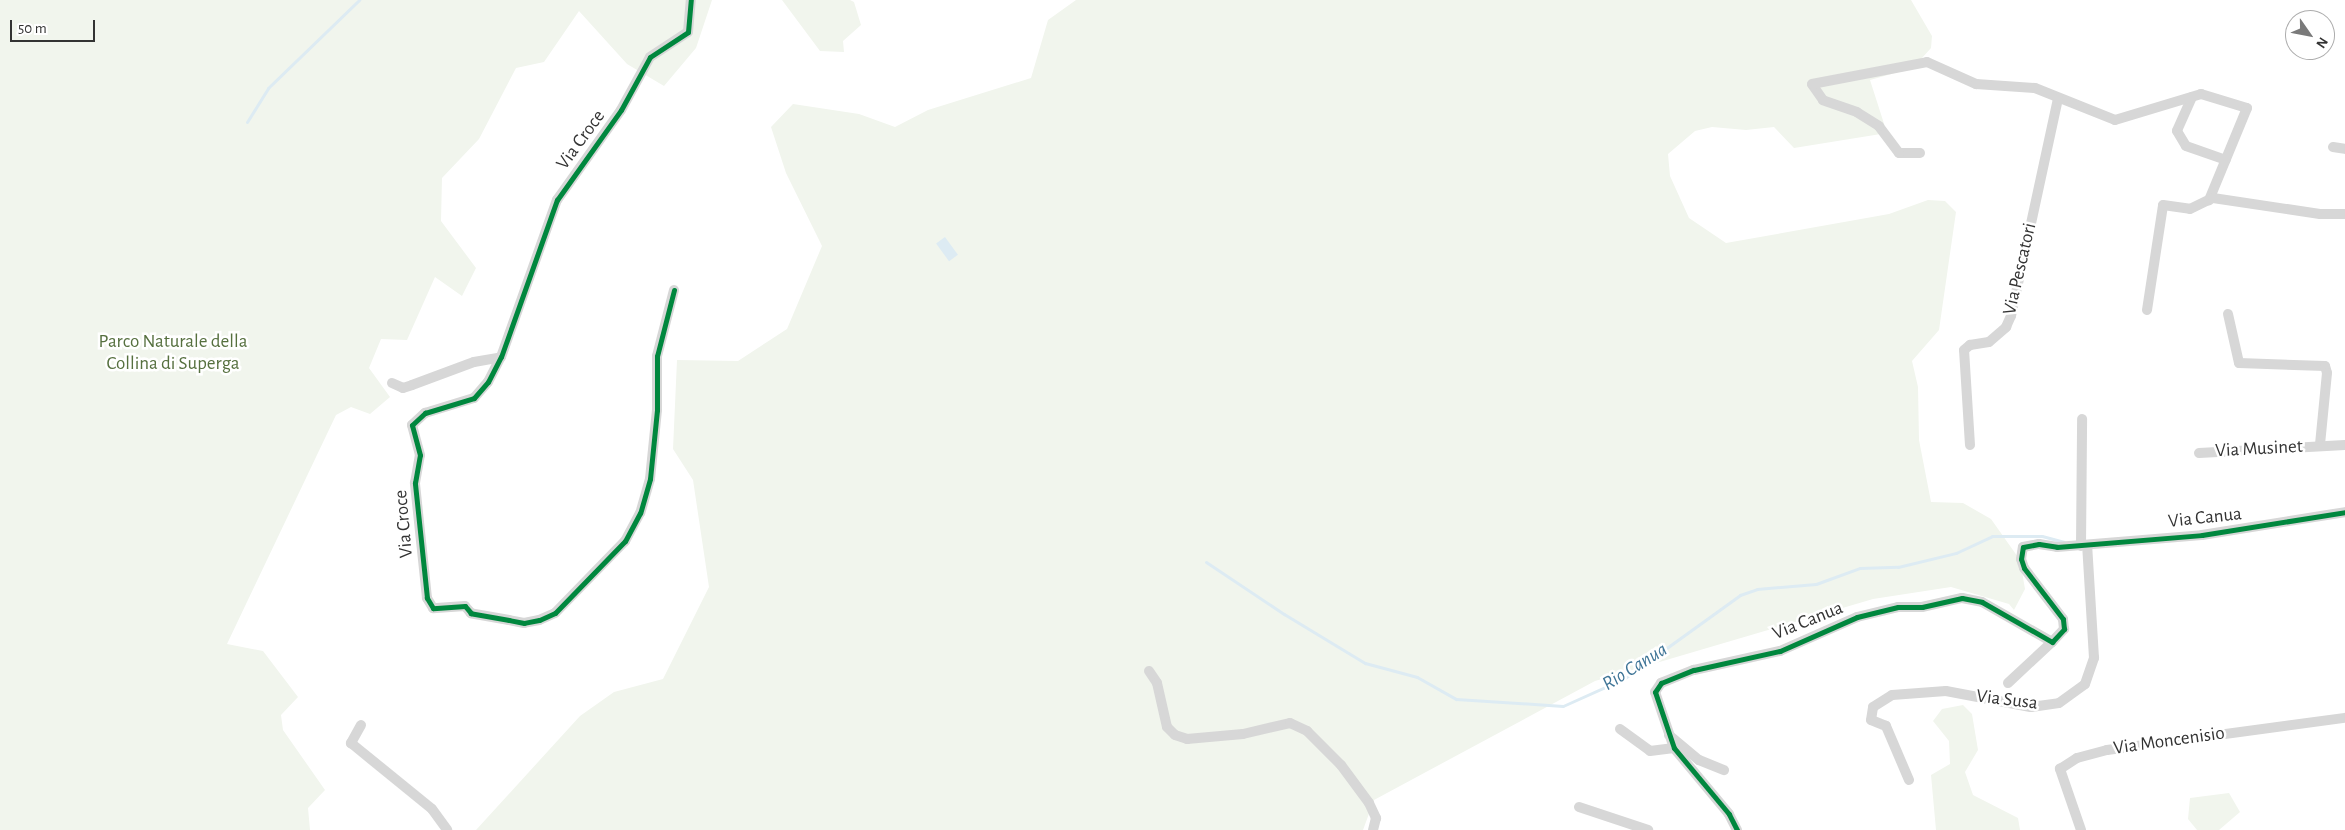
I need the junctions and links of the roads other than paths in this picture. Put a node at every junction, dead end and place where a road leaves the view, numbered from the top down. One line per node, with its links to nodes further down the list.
1 (691, 0): 13 (street, Via Croce)
2 (2192, 97): 3 (street); 7 (street); 7 (street)
3 (2058, 99): 6 (street); 16 (street, Via Pescatori)
4 (2333, 147): 5 (street)
5 (2345, 149)
6 (1920, 153)
7 (2226, 160): 8 (street)
8 (2209, 200): 9 (street); 11 (street)
9 (2345, 214)
10 (674, 290): 13 (street, Via Croce)
11 (2147, 310)
12 (2228, 314): 17 (street, Via Musinet)
13 (501, 357): 14 (street)
14 (392, 383)
15 (2082, 420): 21 (street)
16 (1970, 445)
17 (2320, 445): 18 (street, Via Musinet); 19 (street, Via Musinet)
18 (2345, 445)
19 (2199, 453)
20 (2345, 512): 21 (street, Via Canua)
21 (2084, 545): 22 (street, Via Canua); 31 (street, Via Susa)
22 (2052, 642): 24 (street, Via Canua); 28 (street, Via Canua)
23 (1149, 671): 34 (street)
24 (2008, 683)
25 (2345, 718): 37 (street, Via Moncenisio)
26 (361, 725): 33 (street)
27 (1620, 729): 29 (street)
28 (1669, 735): 29 (street, Via Canua); 30 (street)
29 (1674, 748): 36 (street, Via Canua)
30 (1724, 770)
31 (1909, 780)
32 (1580, 807): 35 (street)
33 (447, 830)
34 (1373, 830)
35 (1648, 830)
36 (1736, 830)
37 (2081, 830)

